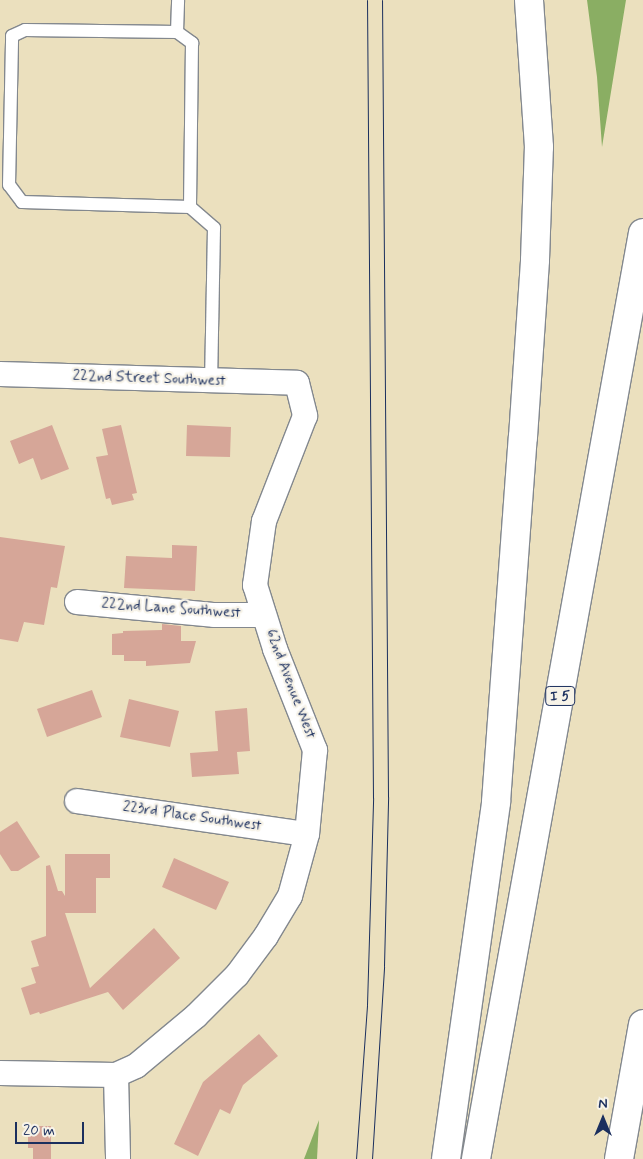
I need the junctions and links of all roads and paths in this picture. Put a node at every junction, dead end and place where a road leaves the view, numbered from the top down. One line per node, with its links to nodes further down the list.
1 (178, 0): 3 (lane)
2 (530, 0): 17 (highway)
3 (177, 32): 4 (lane); 4 (lane)
4 (190, 207): 7 (lane)
5 (643, 233): 18 (highway, I 5)
6 (0, 374): 7 (street, 222nd Street Southwest)
7 (211, 380): 8 (street, 222nd Street Southwest)
8 (297, 382): 10 (street, 62nd Avenue West)
9 (77, 602): 10 (street, 222nd Lane Southwest)
10 (264, 615): 12 (street, 62nd Avenue West)
11 (77, 801): 12 (street, 223rd Place Southwest)
12 (307, 834): 15 (street, 62nd Avenue West)
13 (643, 1024): 19 (highway)
14 (0, 1073): 15 (street)
15 (116, 1075): 16 (street)
16 (118, 1159)
17 (446, 1159)
18 (476, 1159)
19 (619, 1159)

